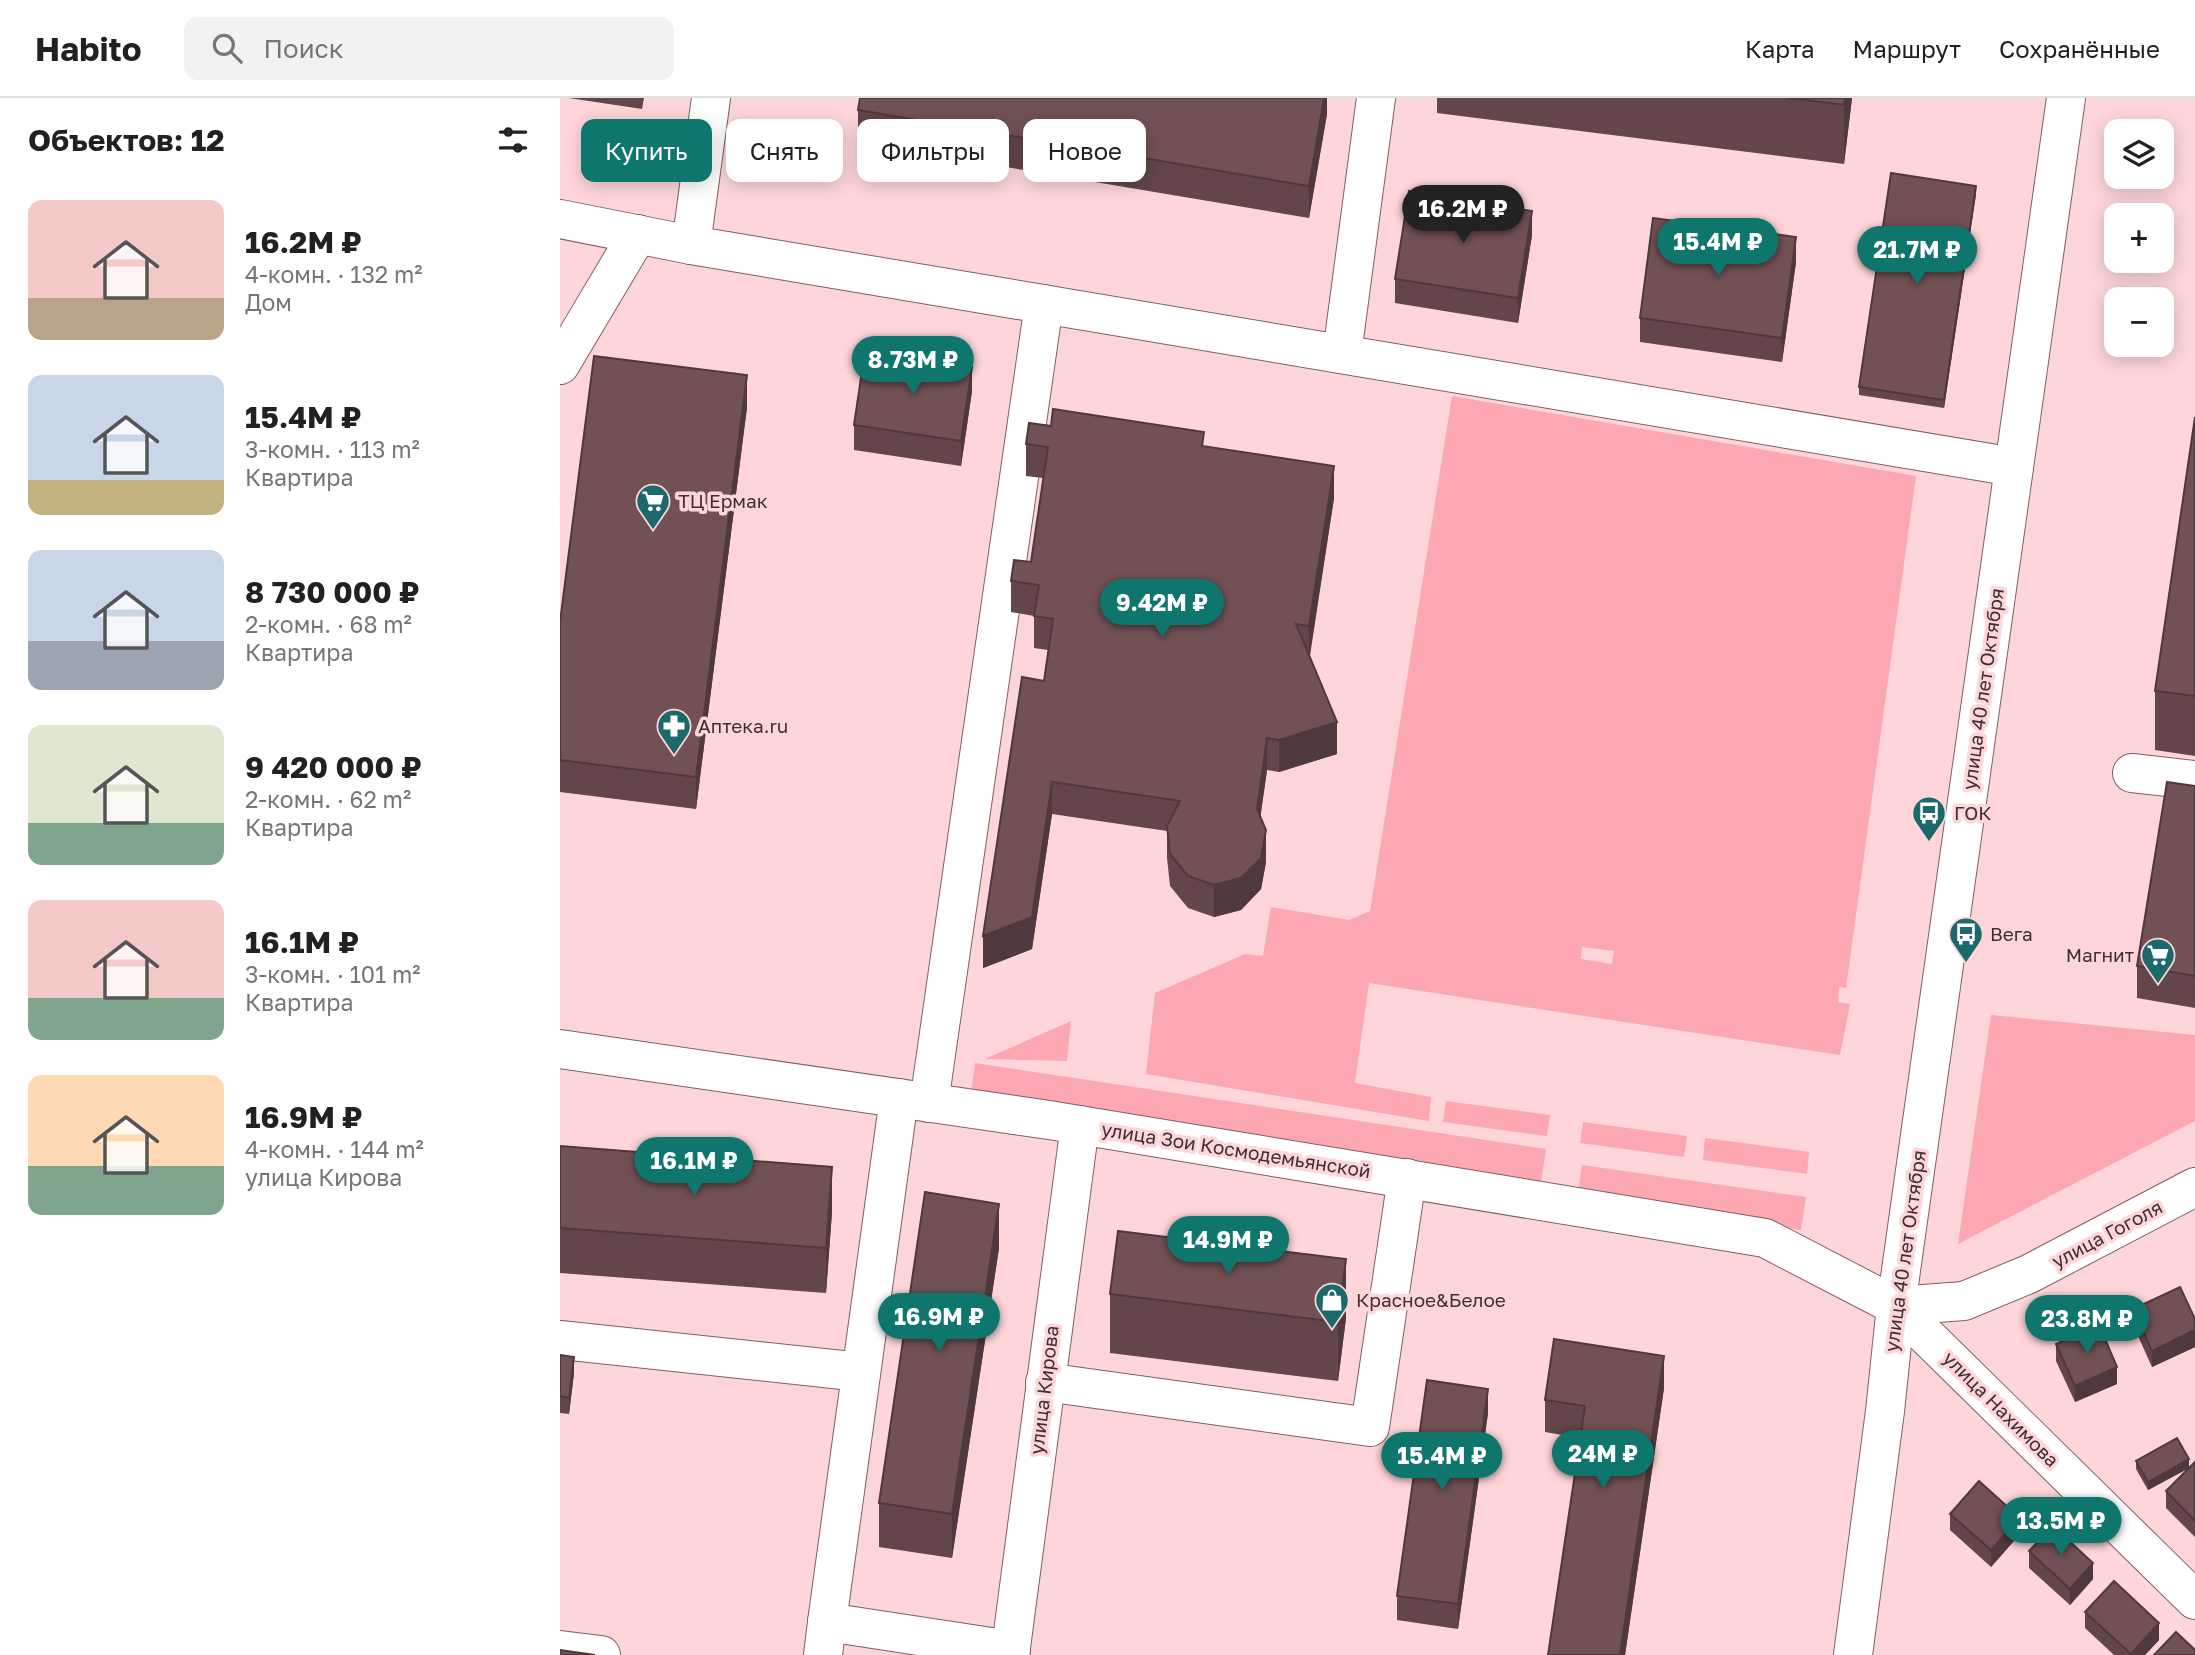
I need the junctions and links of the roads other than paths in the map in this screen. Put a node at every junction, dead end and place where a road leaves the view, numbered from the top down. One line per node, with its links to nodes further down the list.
1 (711, 98): 6 (street)
2 (1376, 98): 8 (street)
3 (2066, 98): 10 (street, улица 40 лет Октября)
4 (560, 219): 5 (street)
5 (638, 234): 6 (street); 9 (street)
6 (691, 245): 7 (street)
7 (1044, 304): 8 (street); 14 (street)
8 (1342, 354): 10 (street)
9 (560, 365)
10 (2014, 467): 18 (street, улица 40 лет Октября)
11 (2132, 773): 12 (street)
12 (2195, 780)
13 (560, 1049): 14 (street, улица Зои Космодемьянской)
14 (914, 1100): 15 (street, улица Зои Космодемьянской); 20 (street)
15 (1080, 1125): 16 (street, улица Зои Космодемьянской); 21 (street, улица Кирова)
16 (1407, 1178): 18 (street, улица Зои Космодемьянской); 21 (street)
17 (2195, 1187): 18 (street, улица Гоголя)
18 (1896, 1306): 22 (street, улица Нахимова); 27 (street, улица 40 лет Октября)
19 (560, 1340): 20 (street)
20 (861, 1372): 23 (street)
21 (1045, 1382): 25 (street, улица Кирова)
22 (2195, 1600)
23 (825, 1639): 25 (street)
24 (560, 1650): 26 (street)
25 (1010, 1652)
26 (601, 1655)
27 (1853, 1655)

